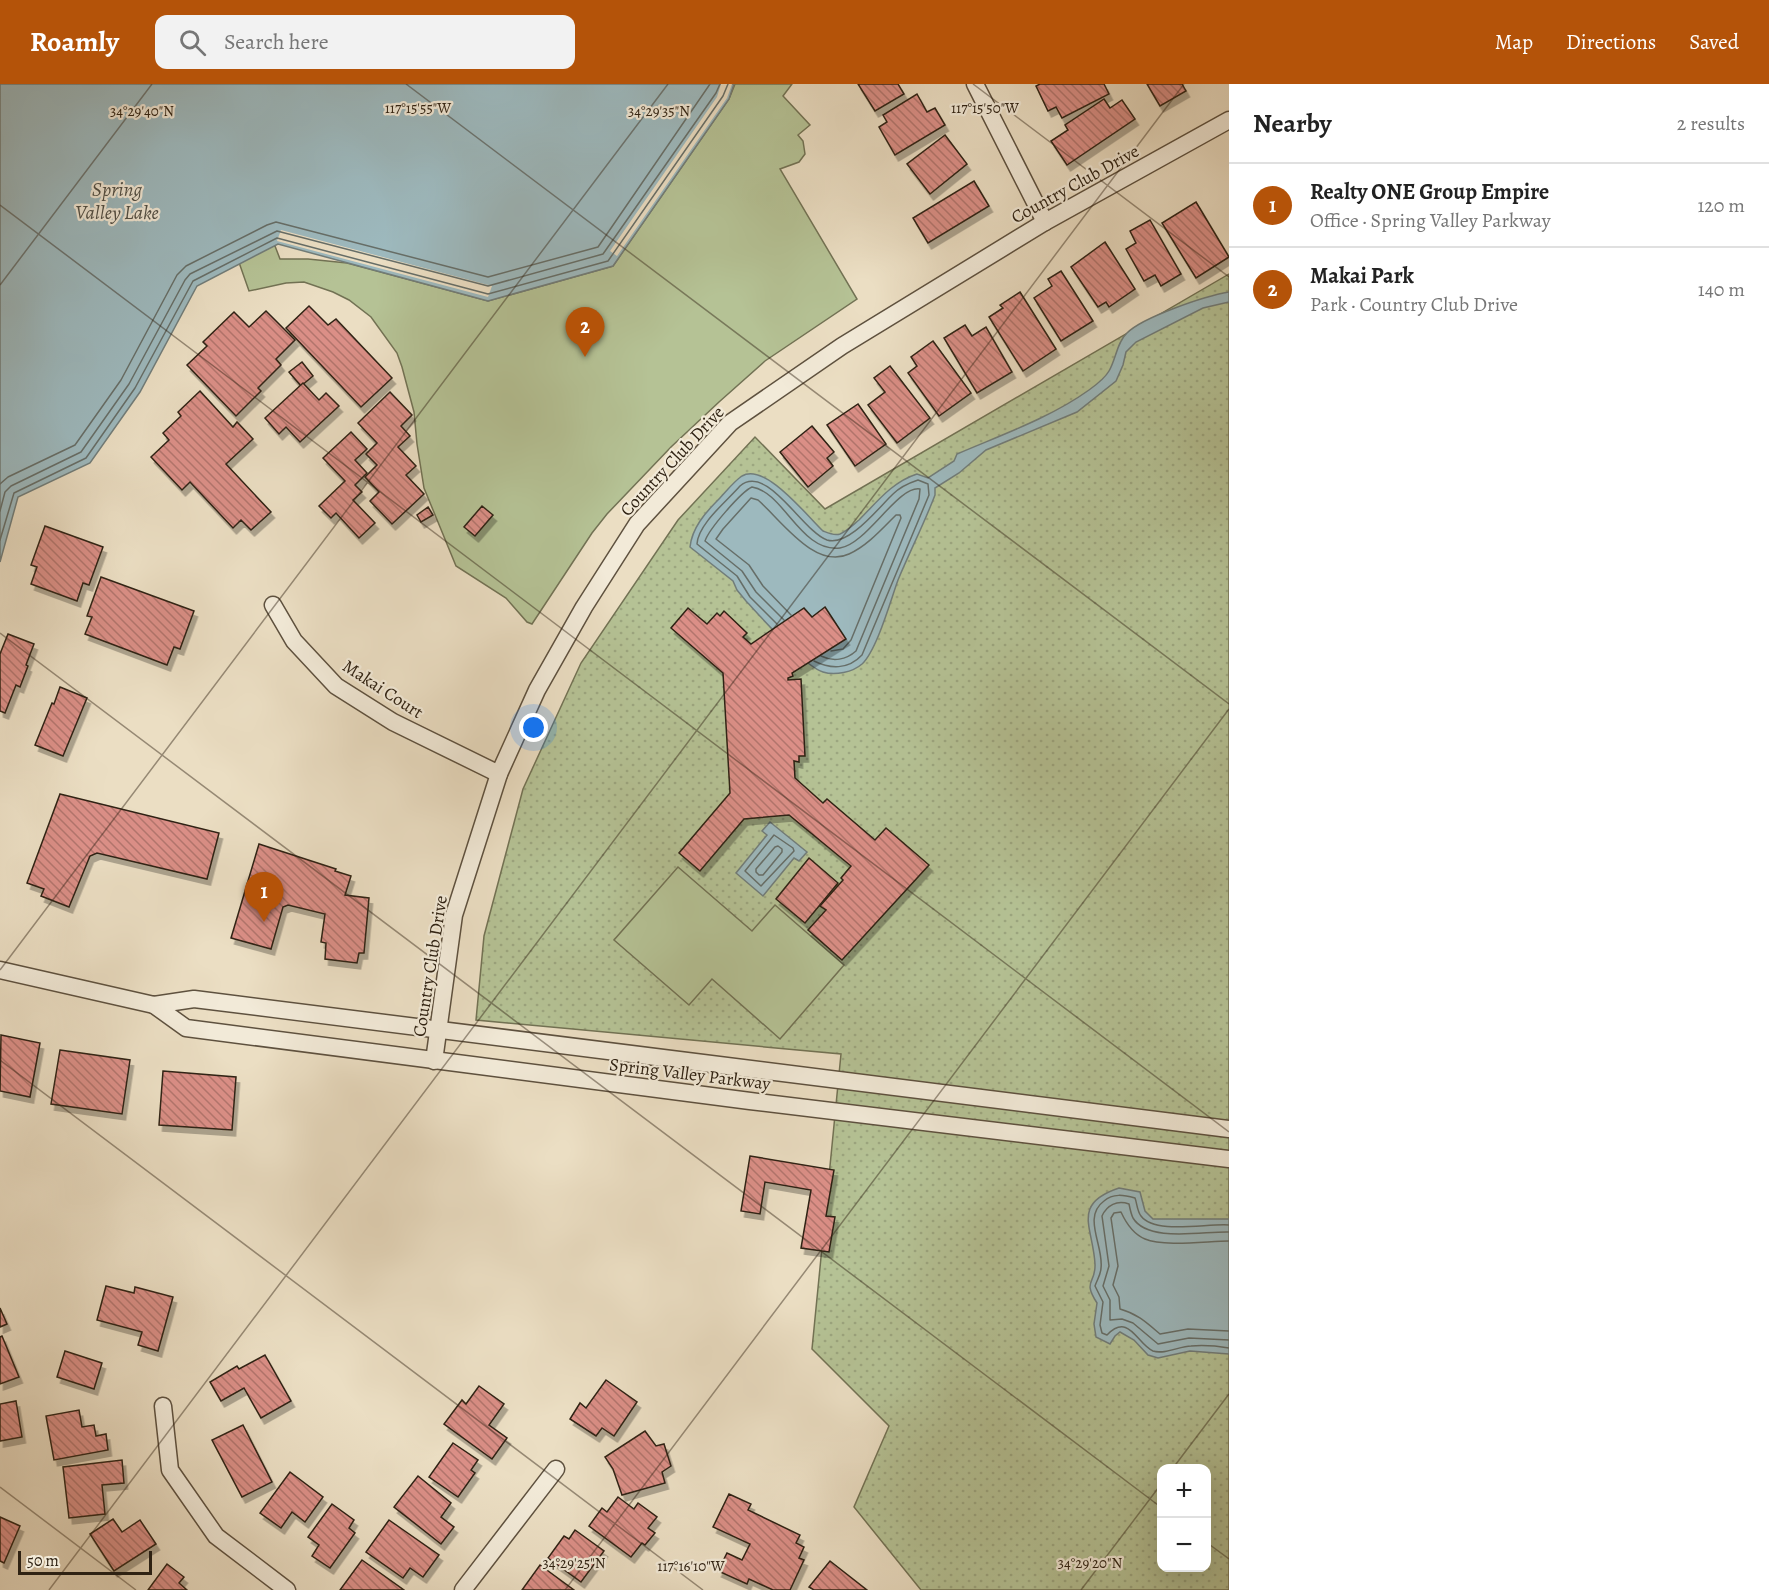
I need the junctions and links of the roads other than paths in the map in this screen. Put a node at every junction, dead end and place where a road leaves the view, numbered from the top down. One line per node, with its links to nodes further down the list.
1 (975, 84): 3 (street)
2 (1229, 120): 3 (street, Country Club Drive)
3 (1045, 222): 5 (street, Country Club Drive)
4 (273, 605): 5 (street, Makai Court)
5 (499, 774): 8 (street, Country Club Drive)
6 (0, 970): 7 (street, Spring Valley Parkway)
7 (154, 1005): 8 (street, Spring Valley Parkway); 9 (street, Spring Valley Parkway)
8 (438, 1032): 9 (street, Country Club Drive); 10 (street, Spring Valley Parkway)
9 (434, 1061): 11 (street, Spring Valley Parkway)
10 (1229, 1129)
11 (1229, 1159)
12 (163, 1406): 14 (street)
13 (556, 1469): 15 (street)
14 (287, 1590)
15 (463, 1590)

